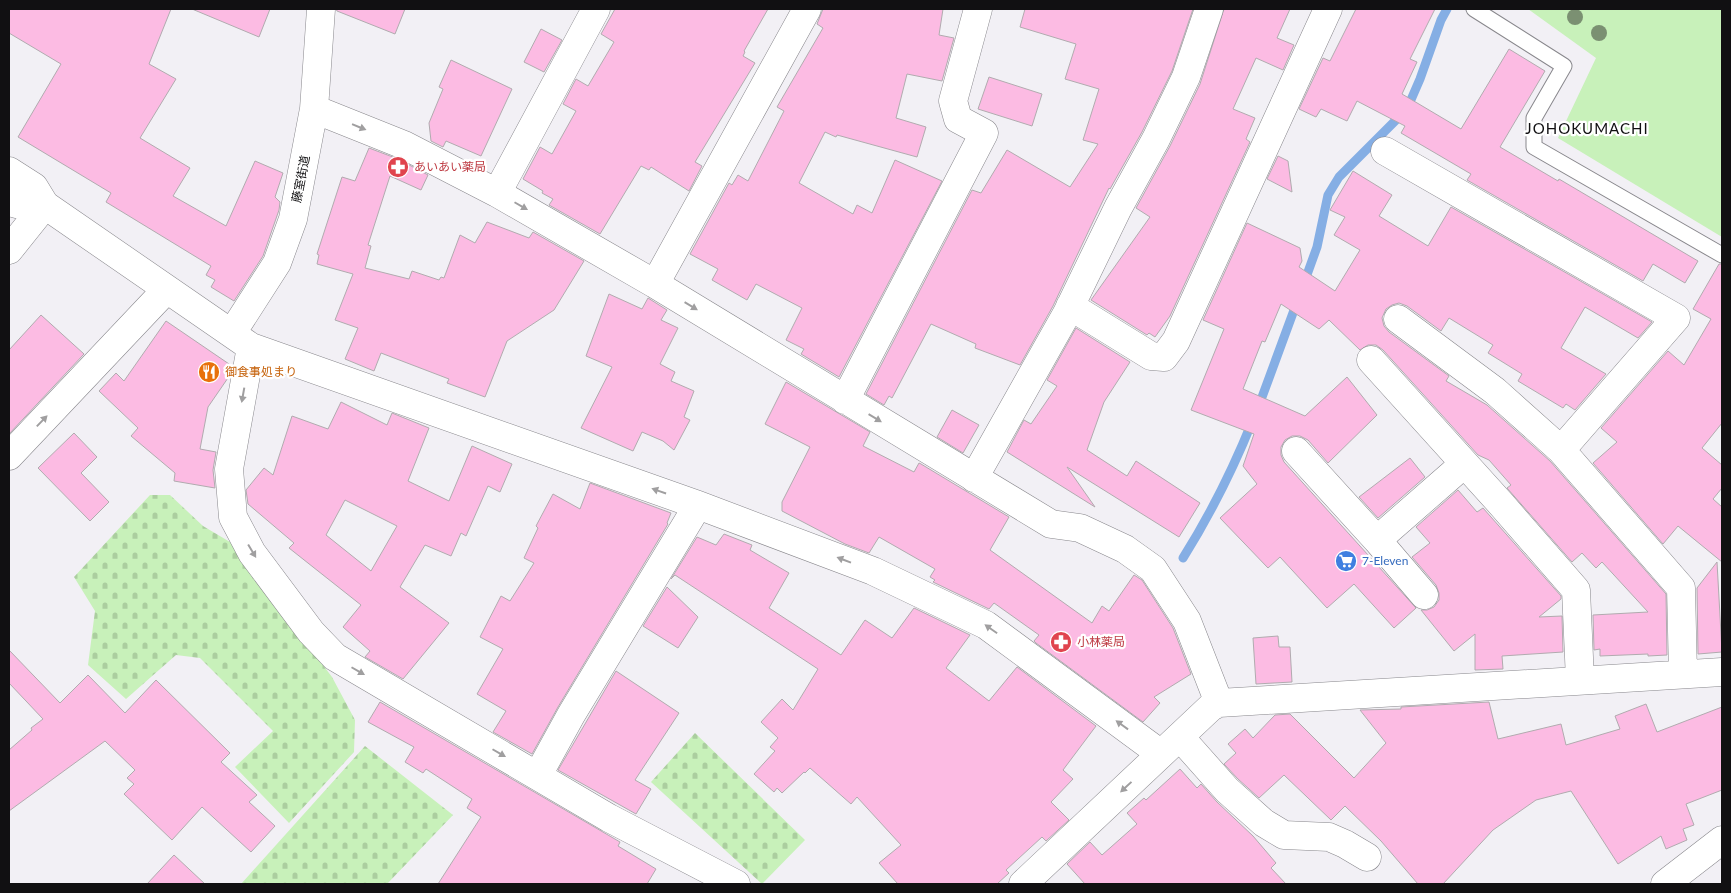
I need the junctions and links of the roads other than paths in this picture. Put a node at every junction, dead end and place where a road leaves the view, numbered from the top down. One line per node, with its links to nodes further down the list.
1 (321, 9): 8 (street, 藤室街道)
2 (594, 9): 11 (street)
3 (807, 9): 16 (street)
4 (978, 9): 22 (street)
5 (1209, 9): 18 (street)
6 (1328, 9): 18 (street)
7 (1474, 9): 15 (lane)
8 (314, 109): 11 (street, one-way to 11); 20 (street, 藤室街道)
9 (1385, 151): 23 (street)
10 (9, 171): 13 (street)
11 (497, 193): 16 (street, one-way to 16)
12 (9, 202): 13 (street)
13 (45, 205): 14 (street); 17 (street)
14 (9, 250)
15 (1722, 255)
16 (655, 284): 22 (street, one-way to 22)
17 (166, 290): 20 (street); 25 (street, one-way to 17)
18 (1070, 306): 27 (street)
19 (1398, 319): 23 (street)
20 (242, 340): 28 (street, one-way to 20); 36 (street, one-way to 36)
21 (1371, 360): 26 (street)
22 (845, 400): 27 (street, one-way to 27)
23 (1561, 450): 32 (street)
24 (1296, 452): 29 (street)
25 (9, 456)
26 (1464, 464): 29 (street); 33 (street)
27 (974, 478): 34 (street)
28 (698, 505): 35 (street, one-way to 28); 36 (street)
29 (1377, 540): 30 (street)
30 (1424, 595)
31 (1722, 672): 32 (street)
32 (1683, 674): 33 (street)
33 (1580, 680): 34 (street)
34 (1220, 703): 35 (street)
35 (1170, 745): 38 (street); 40 (street, one-way to 40)
36 (538, 776): 39 (street)
37 (1719, 848): 41 (street)
38 (1367, 857)
39 (736, 884)
40 (1023, 884)
41 (1666, 884)

